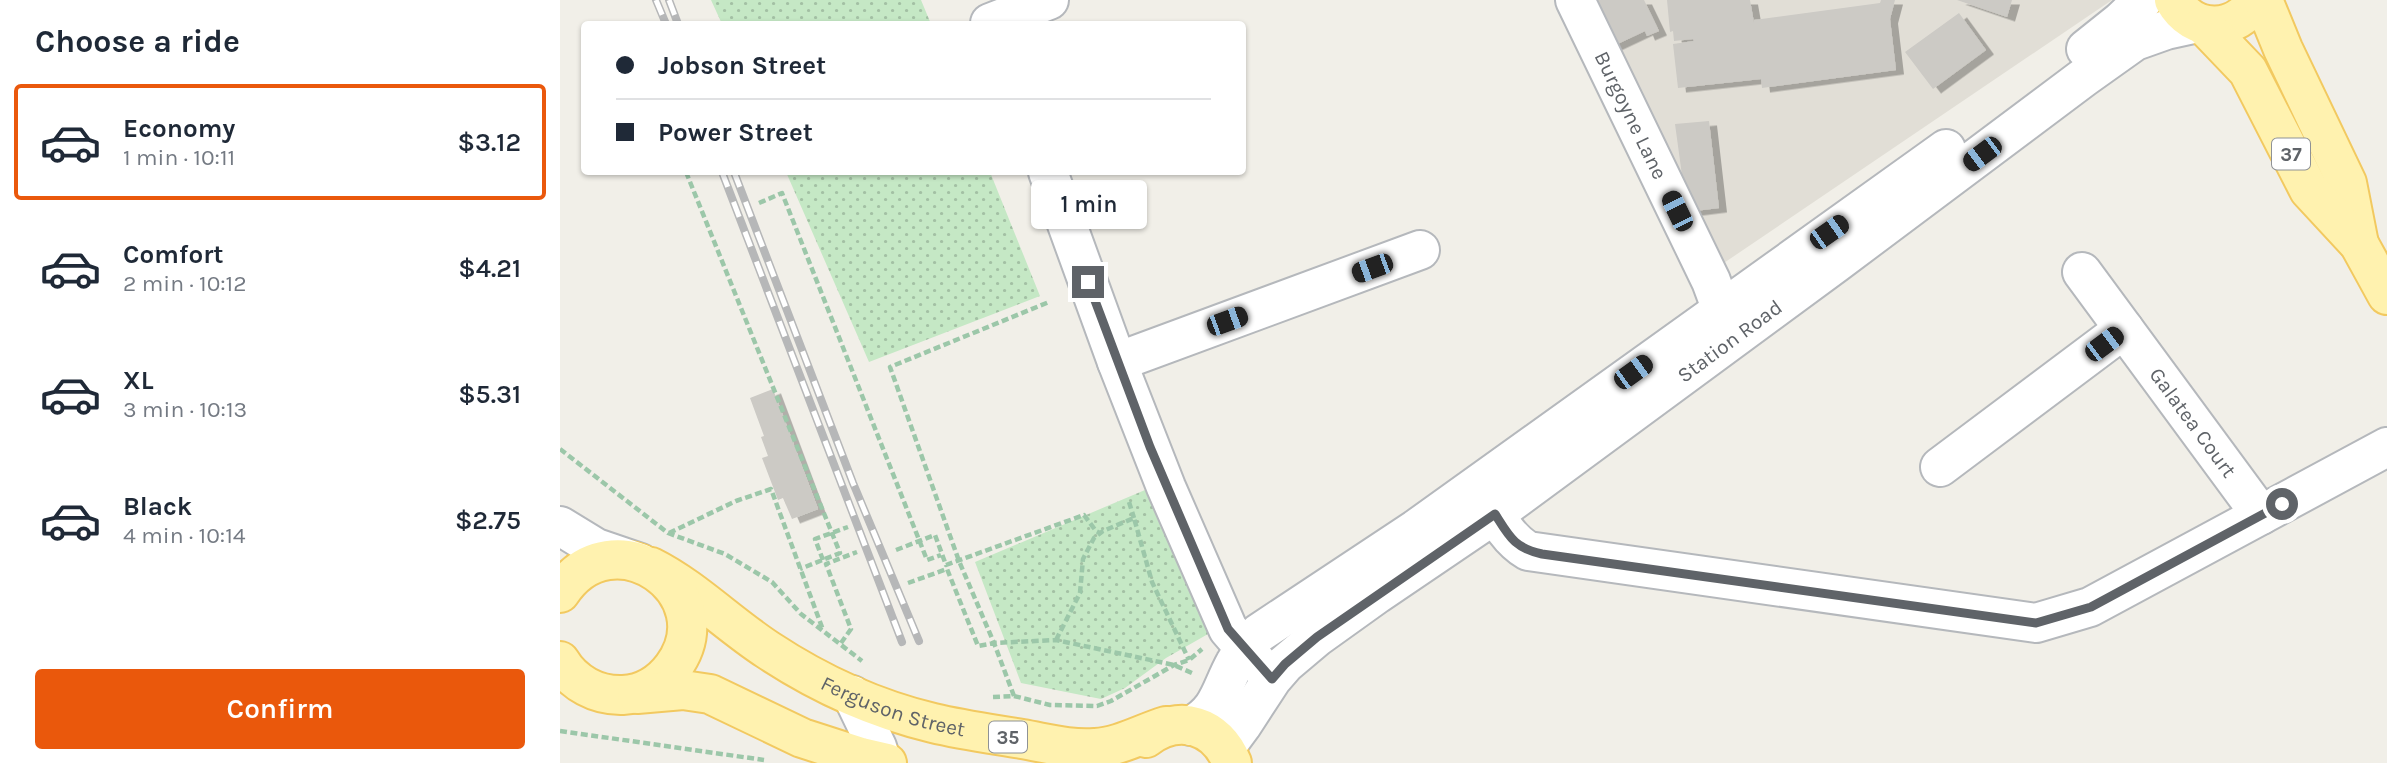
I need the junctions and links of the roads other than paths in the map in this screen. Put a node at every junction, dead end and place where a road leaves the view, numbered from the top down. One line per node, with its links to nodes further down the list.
1 (1049, 0): 6 (street)
2 (1575, 0): 13 (street, Burgoyne Lane)
3 (2143, 0): 13 (street, Station Road)
4 (2256, 0): 7 (main road)
5 (2263, 0): 9 (main road, 37)
6 (988, 16)
7 (2192, 16): 9 (main road, 37); 13 (street, Station Road)
8 (1049, 175): 15 (street)
9 (2359, 244): 12 (main road, 37)
10 (1420, 250): 15 (street)
11 (2082, 272): 14 (street, Galatea Court)
12 (2387, 295)
13 (1731, 321): 18 (street, Station Road)
14 (2124, 329): 17 (street); 19 (street, Galatea Court)
15 (1117, 362): 23 (street)
16 (2387, 447): 19 (street)
17 (1940, 467)
18 (1486, 499): 19 (street); 23 (street, Station Road); 25 (street, Station Road)
19 (2261, 515)
20 (560, 526): 21 (street)
21 (646, 565): 22 (main road); 26 (main road, Ferguson Street / 35); 28 (main road)
22 (560, 593)
23 (1236, 639): 25 (street); 29 (street, Station Road)
24 (560, 661): 28 (main road)
25 (1272, 679): 31 (street, Station Road)
26 (861, 682): 29 (main road, Ferguson Street / 35); 32 (street)
27 (560, 694): 28 (main road)
28 (620, 695): 30 (main road)
29 (1179, 726): 31 (main road); 33 (main road)
30 (822, 753): 32 (main road)
31 (1236, 756)
32 (884, 763)
33 (1129, 763)

